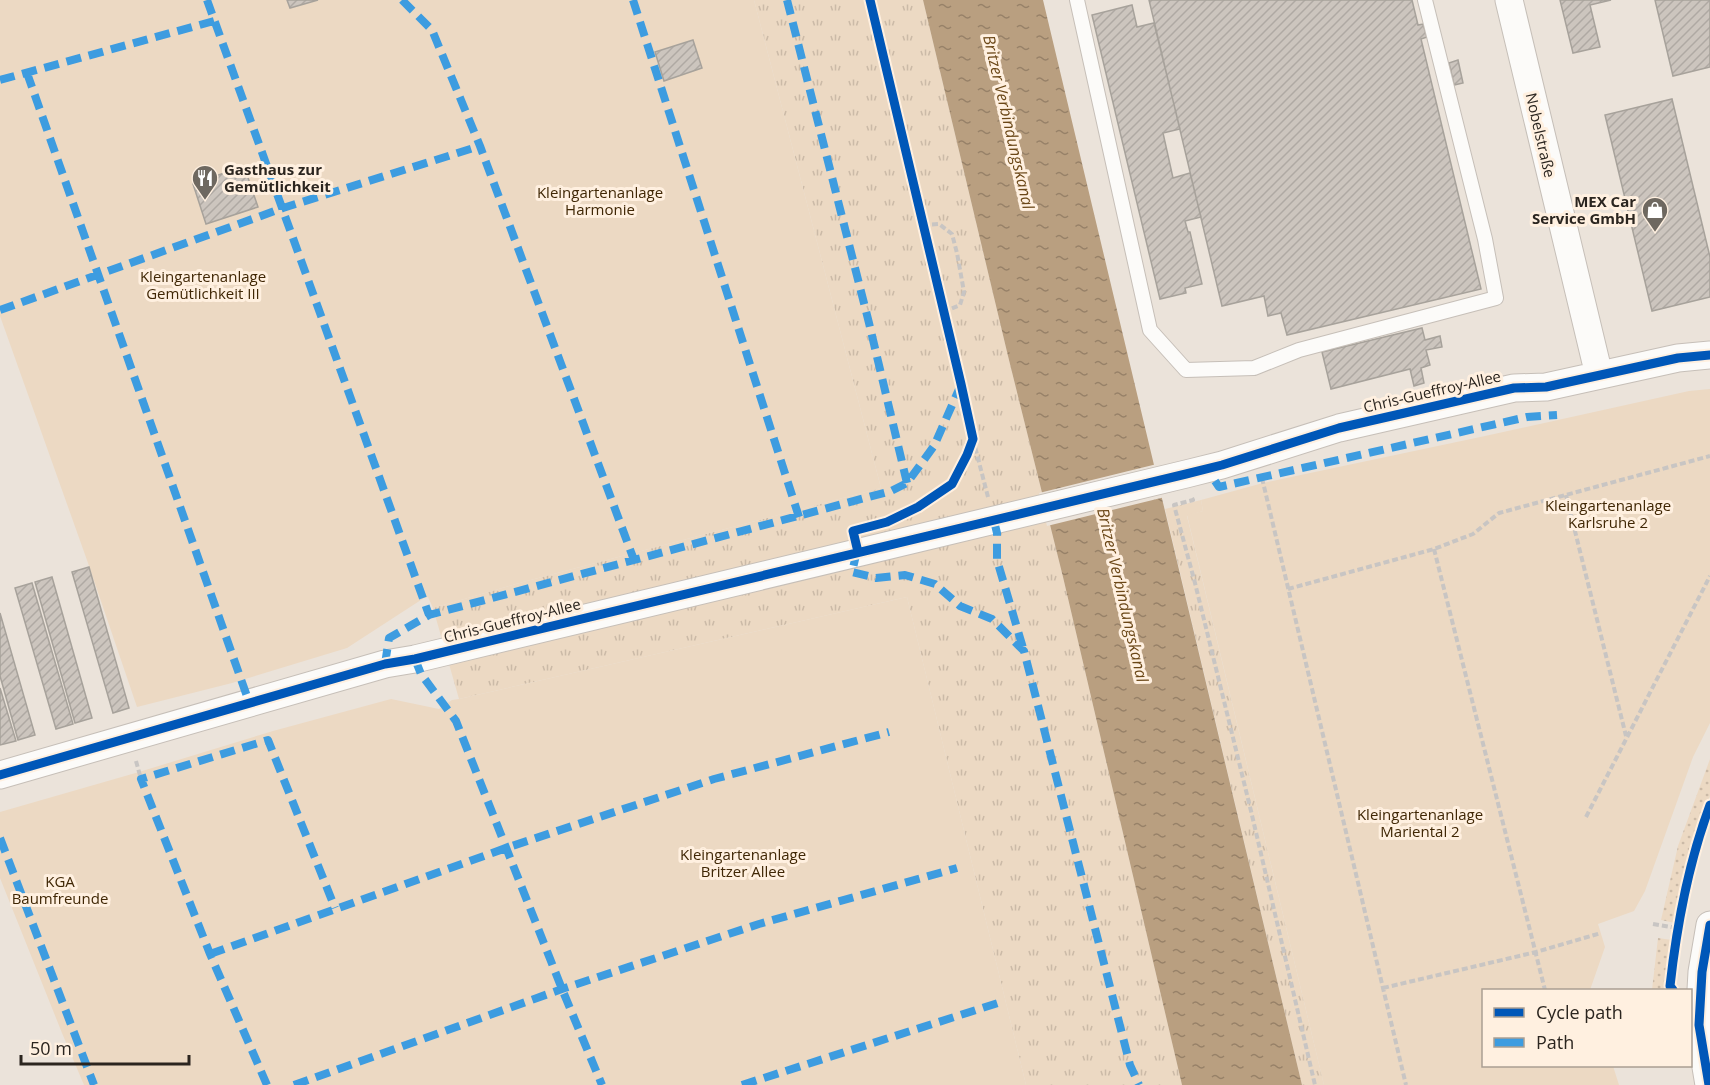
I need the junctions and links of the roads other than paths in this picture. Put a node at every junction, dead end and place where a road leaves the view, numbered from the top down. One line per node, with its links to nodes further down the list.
1 (1077, 0): 2 (lane)
2 (1425, 0)
3 (1509, 0): 5 (street, Nobelstraße)
4 (1710, 355): 5 (street, Chris-Gueffroy-Allee)
5 (1599, 375): 6 (street, Chris-Gueffroy-Allee)
6 (0, 775)
7 (1710, 925): 8 (street)
8 (1709, 1085)

